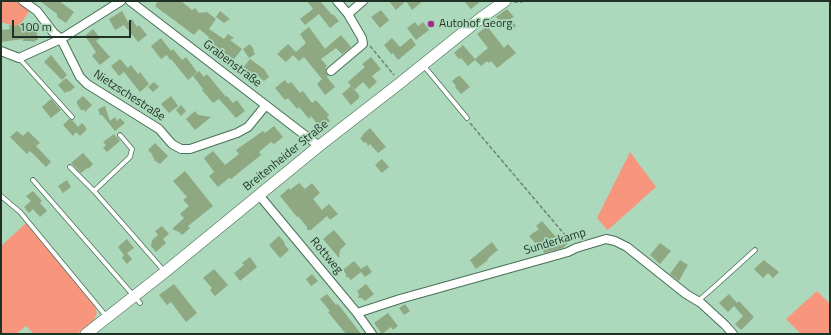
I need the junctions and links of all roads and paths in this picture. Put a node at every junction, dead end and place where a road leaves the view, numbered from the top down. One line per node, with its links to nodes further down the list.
1 (23, 1): 9 (street, Nietzschestraße)
2 (120, 1): 9 (street)
3 (130, 1): 16 (street, Grabenstraße)
4 (337, 1): 8 (street)
5 (364, 1): 8 (street)
6 (509, 1): 7 (path); 13 (street, Breitenheider Straße)
7 (523, 1)
8 (348, 14): 10 (street)
9 (61, 39): 12 (street); 16 (street, Nietzschestraße)
10 (363, 44): 14 (street); 15 (path)
11 (1, 51): 12 (street)
12 (19, 58): 17 (lane)
13 (423, 65): 15 (street, Breitenheider Straße); 18 (lane)
14 (331, 71)
15 (400, 83): 20 (street, Breitenheider Straße)
16 (266, 105): 20 (street, Grabenstraße)
17 (72, 117)
18 (467, 118): 26 (path)
19 (120, 135): 23 (lane)
20 (319, 146): 24 (street, Breitenheider Straße)
21 (70, 167): 23 (lane)
22 (32, 180): 29 (lane)
23 (94, 191): 28 (lane)
24 (259, 195): 28 (street, Breitenheider Straße); 31 (street, Rottweg)
25 (1, 196): 32 (lane)
26 (576, 248): 30 (street, Sunderkamp); 31 (street, Sunderkamp)
27 (755, 250): 30 (lane)
28 (165, 272): 29 (street, Breitenheider Straße)
29 (137, 300): 32 (street, Breitenheider Straße)
30 (698, 301): 35 (street, Sunderkamp)
31 (357, 313): 34 (street, Rottweg)
32 (107, 317): 33 (street, Breitenheider Straße)
33 (86, 334)
34 (372, 334)
35 (733, 334)

